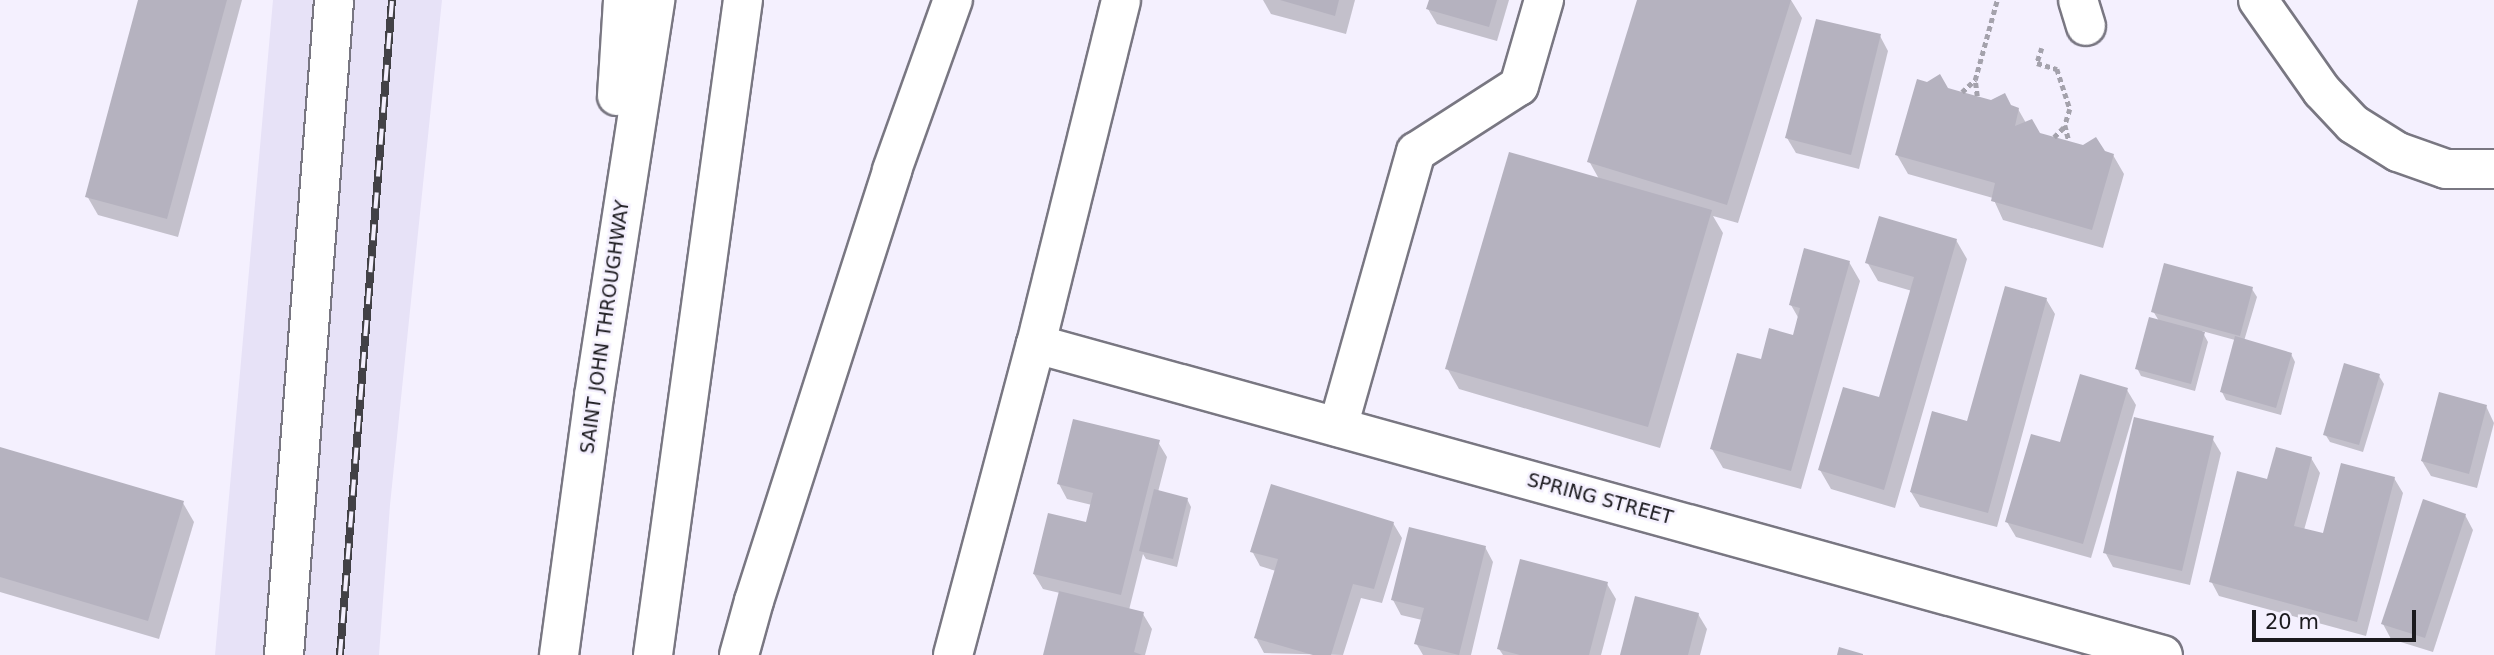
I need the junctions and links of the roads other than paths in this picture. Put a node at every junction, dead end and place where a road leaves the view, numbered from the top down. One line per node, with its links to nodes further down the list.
1 (334, 0): 13 (main road)
2 (623, 0): 11 (main road)
3 (655, 0): 11 (main road, SAINT JOHN THROUGHWAY)
4 (743, 0): 15 (main road)
5 (953, 0): 16 (main road)
6 (1121, 0): 10 (main road)
7 (1544, 0): 12 (main road)
8 (2258, 0): 9 (main road)
9 (2494, 169)
10 (1036, 344): 12 (main road, SPRING STREET); 17 (main road)
11 (594, 396): 14 (main road, SAINT JOHN THROUGHWAY)
12 (1338, 427): 18 (main road, SPRING STREET)
13 (284, 655)
14 (559, 655)
15 (653, 655)
16 (739, 655)
17 (953, 655)
18 (2163, 655)

